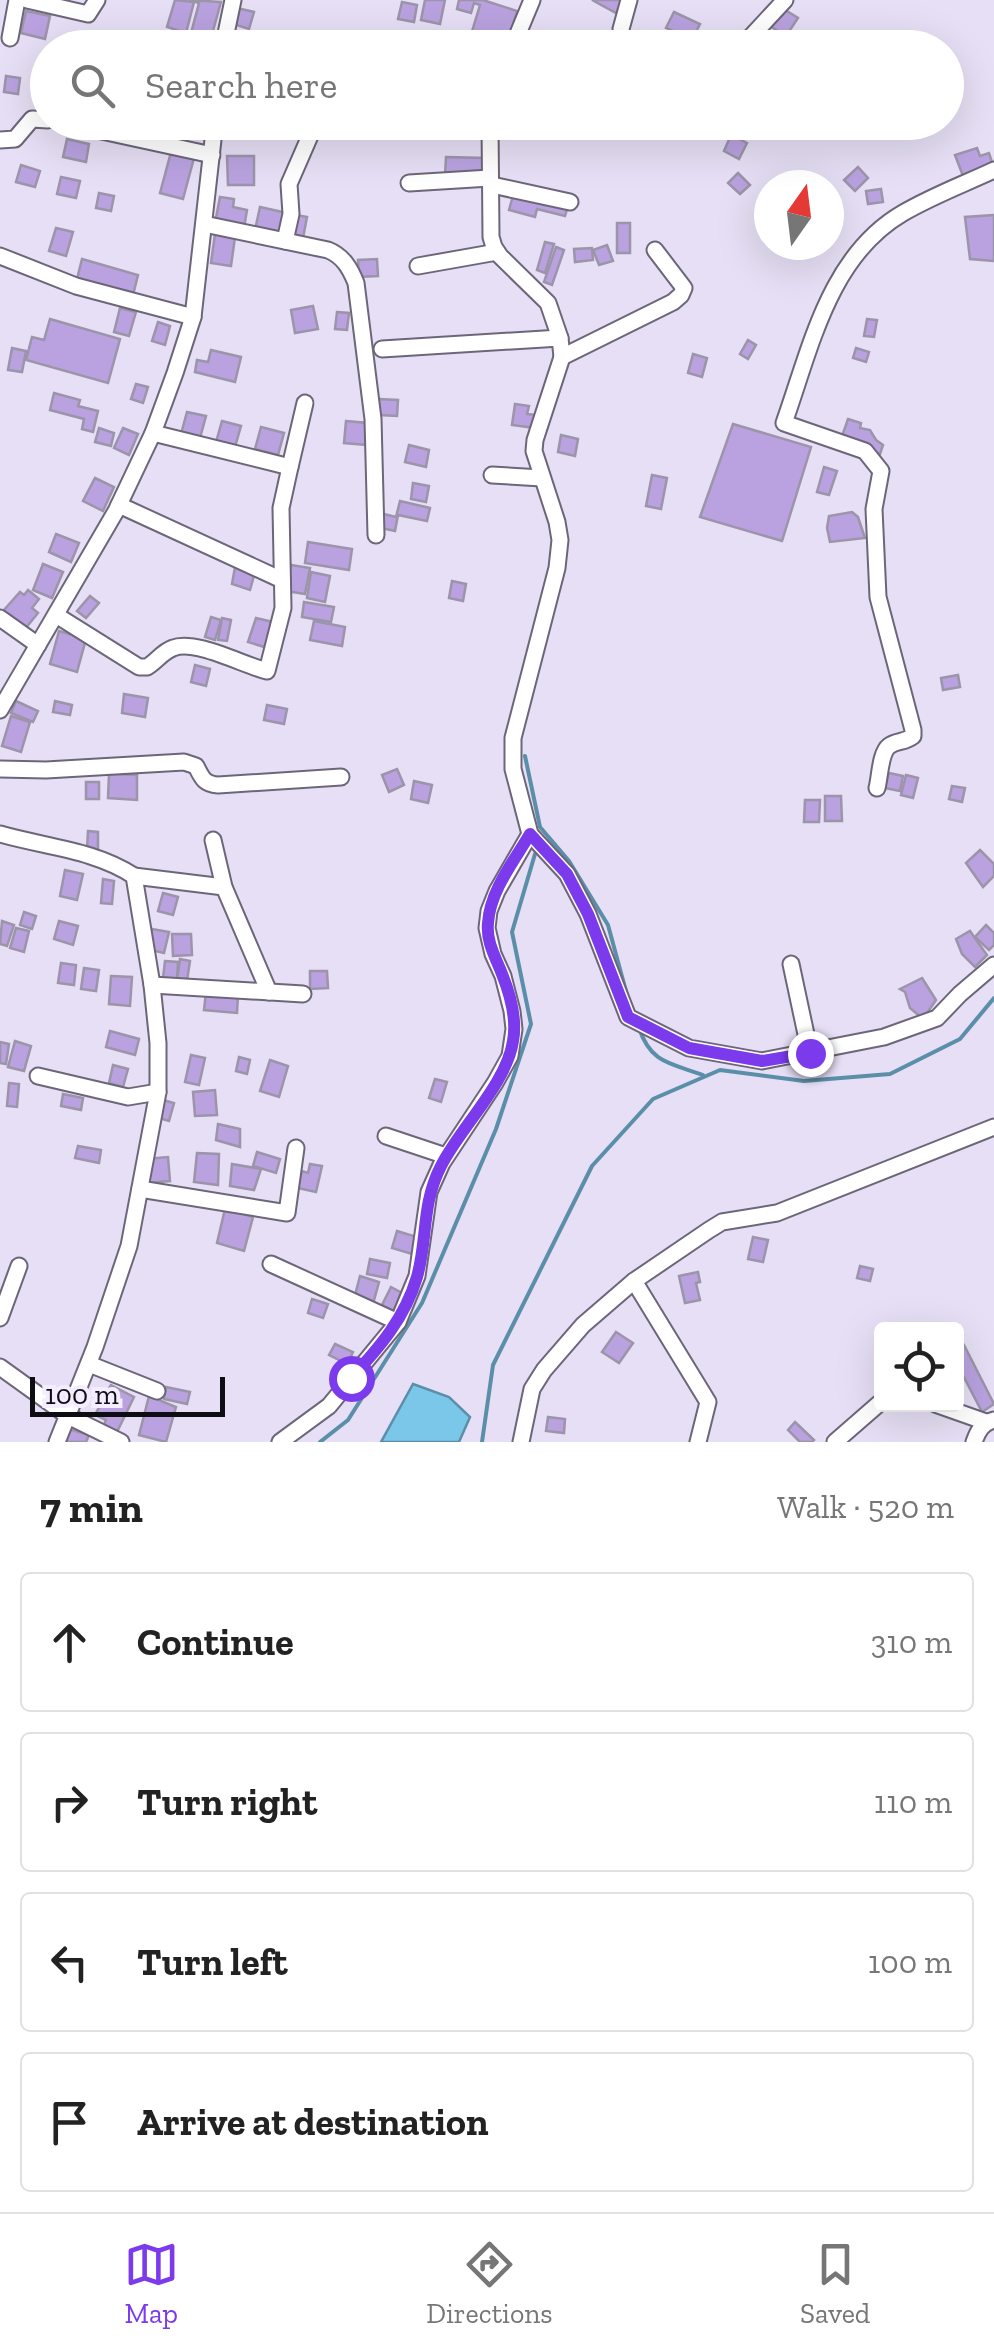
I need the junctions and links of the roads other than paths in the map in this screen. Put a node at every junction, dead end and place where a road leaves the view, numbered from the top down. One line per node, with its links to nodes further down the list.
1 (17, 0): 12 (street)
2 (26, 0): 3 (street)
3 (97, 0)
4 (233, 0): 9 (street)
5 (532, 0): 10 (street)
6 (630, 0): 8 (street)
7 (785, 0): 11 (street)
8 (620, 29)
9 (227, 30)
10 (520, 30)
11 (757, 30)
12 (10, 38)
13 (30, 121): 14 (street)
14 (0, 140)
15 (146, 140): 19 (street)
16 (213, 140): 19 (street)
17 (308, 140): 25 (street)
18 (490, 140): 21 (street)
19 (212, 154): 24 (street)
20 (994, 170): 48 (street)
21 (491, 182): 22 (street); 23 (street); 27 (street)
22 (409, 184)
23 (570, 202)
24 (204, 224): 25 (street); 30 (street)
25 (285, 241): 40 (street)
26 (654, 250): 33 (street)
27 (497, 252): 29 (street); 31 (street)
28 (0, 256): 30 (street)
29 (418, 266)
30 (193, 317): 35 (street)
31 (560, 338): 32 (street); 33 (street)
32 (382, 349)
33 (562, 357): 38 (street)
34 (305, 403): 36 (street)
35 (153, 433): 36 (street); 39 (street)
36 (290, 467): 41 (street)
37 (492, 475): 38 (street)
38 (542, 478): 50 (street)
39 (120, 504): 41 (street); 42 (street)
40 (376, 535)
41 (282, 580): 42 (street)
42 (56, 615): 44 (street)
43 (0, 618): 44 (street)
44 (38, 645): 45 (street)
45 (0, 710)
46 (0, 769): 47 (street)
47 (341, 777)
48 (877, 788)
49 (0, 834): 52 (street)
50 (530, 834): 59 (street); 65 (street)
51 (213, 840): 53 (street)
52 (134, 876): 53 (street); 56 (street)
53 (224, 886): 57 (street)
54 (791, 964): 59 (street)
55 (994, 965): 59 (street)
56 (152, 985): 57 (street); 61 (street)
57 (269, 992): 58 (street)
58 (303, 994)
59 (810, 1053)
60 (38, 1076): 61 (street)
61 (158, 1092): 66 (street)
62 (994, 1126): 69 (street)
63 (386, 1136): 65 (street)
64 (296, 1148): 66 (street)
65 (446, 1156): 71 (street)
66 (140, 1189): 72 (street)
67 (270, 1264): 71 (street)
68 (19, 1266): 70 (street)
69 (634, 1281): 82 (street); 83 (street)
70 (0, 1318)
71 (398, 1322): 81 (street)
72 (88, 1364): 74 (street); 77 (street)
73 (0, 1367): 77 (street)
74 (156, 1391)
75 (874, 1408): 84 (street)
76 (961, 1412): 78 (street)
77 (68, 1416): 79 (street); 80 (street)
78 (990, 1421): 85 (street)
79 (57, 1442)
80 (122, 1442)
81 (280, 1442)
82 (521, 1442)
83 (698, 1442)
84 (834, 1442)
85 (974, 1442)

